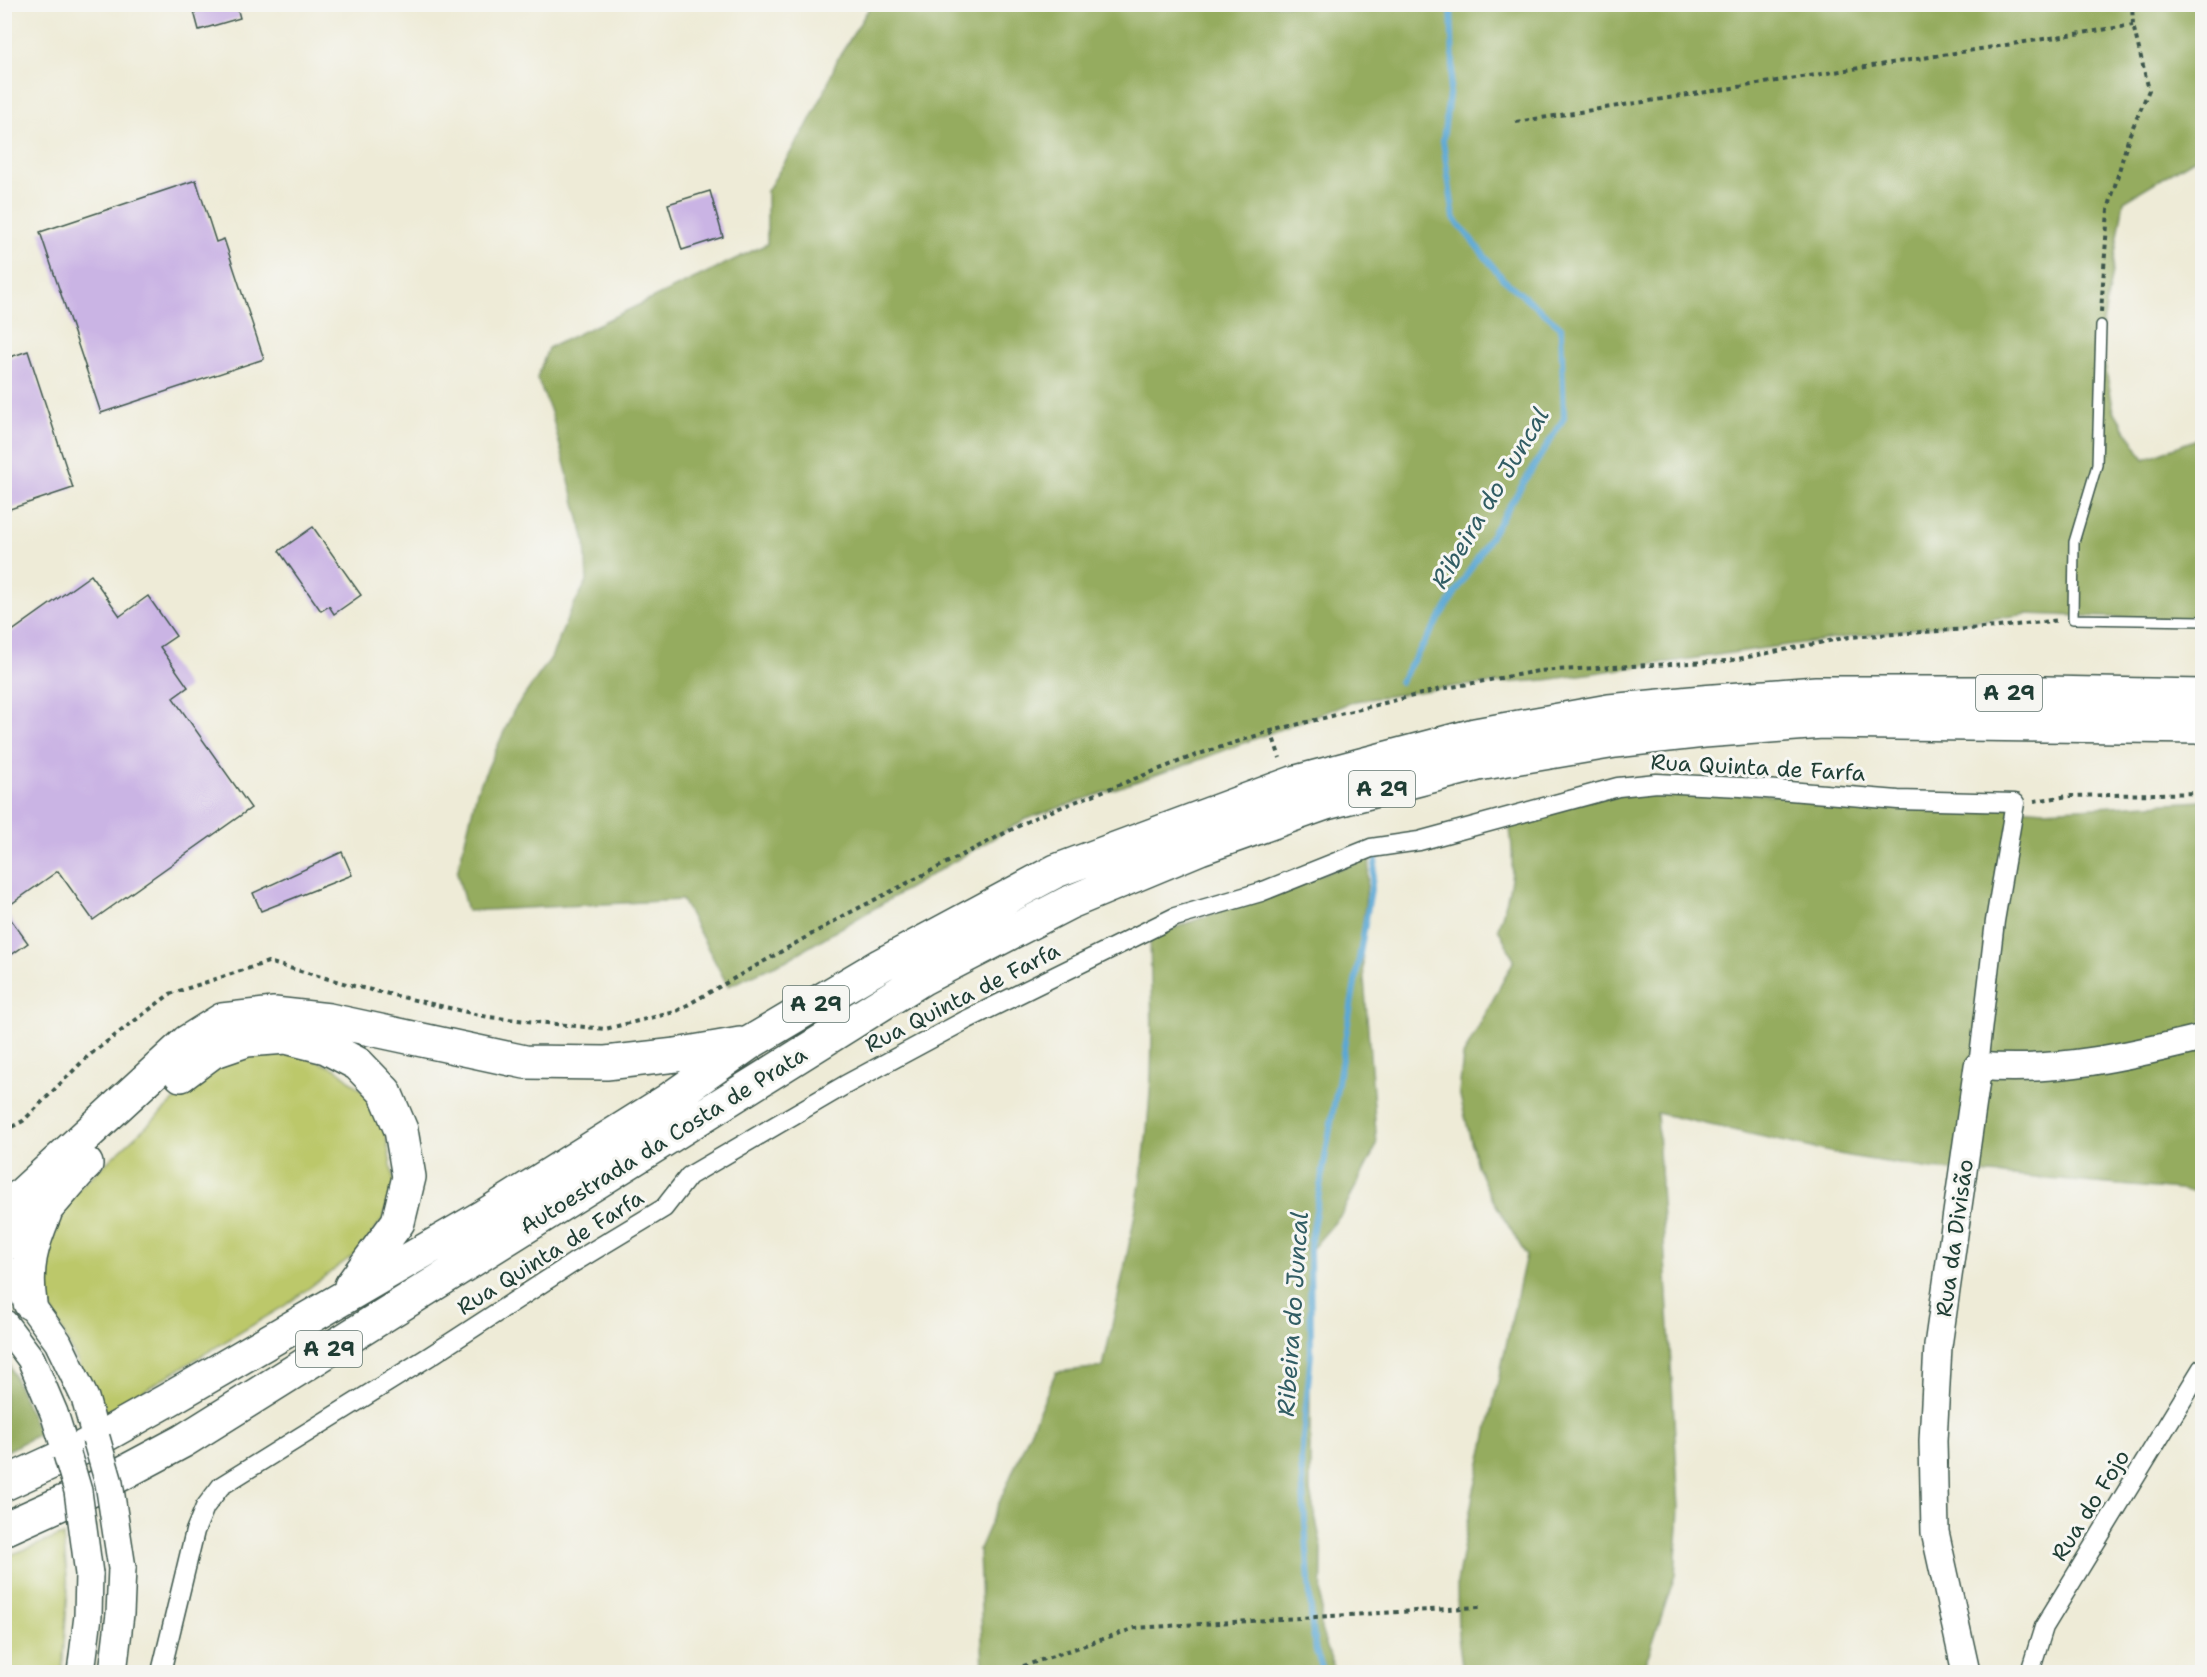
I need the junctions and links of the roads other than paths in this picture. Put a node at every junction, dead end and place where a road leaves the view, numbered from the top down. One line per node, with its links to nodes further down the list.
1 (2101, 325): 2 (lane)
2 (2202, 621)
3 (2202, 696): 7 (highway, Autoestrada da Costa de Prata / A 29)
4 (2202, 727): 18 (highway, Autoestrada da Costa de Prata / A 29)
5 (2015, 803): 8 (street, Rua da Divisão); 21 (street, Rua Quinta de Farfa)
6 (2202, 1038): 8 (street)
7 (751, 1042): 9 (highway); 13 (highway, Autoestrada da Costa de Prata / A 29)
8 (1978, 1066): 22 (street, Rua da Divisão)
9 (29, 1195): 10 (highway); 11 (highway); 13 (highway); 14 (highway)
10 (4, 1211)
11 (4, 1244)
12 (4, 1268): 14 (street)
13 (344, 1296): 17 (highway, Autoestrada da Costa de Prata / A 29)
14 (30, 1303): 20 (street, bridge)
15 (4, 1323): 19 (street, bridge)
16 (2202, 1368): 23 (street, Rua do Fojo)
17 (4, 1484)
18 (4, 1529)
19 (81, 1672)
20 (113, 1672)
21 (161, 1672)
22 (1966, 1672)
23 (2030, 1672)

